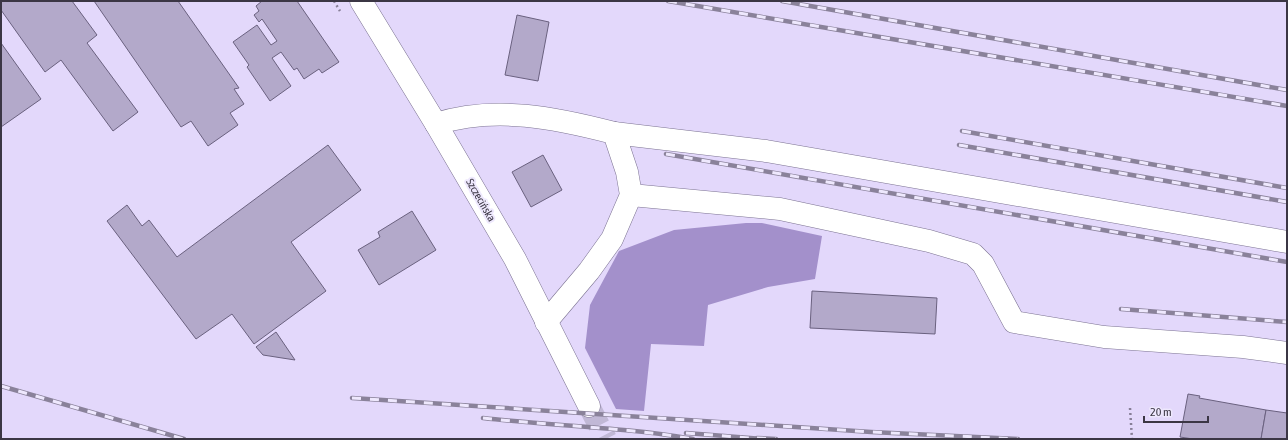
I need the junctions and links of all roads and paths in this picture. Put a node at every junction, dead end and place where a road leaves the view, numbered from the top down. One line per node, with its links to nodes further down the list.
1 (361, 1): 2 (street, Szczecińska)
2 (436, 124): 3 (street); 6 (street, Szczecińska)
3 (614, 133): 4 (street); 5 (street)
4 (631, 195): 6 (street); 7 (street)
5 (1287, 242)
6 (546, 322): 8 (street, Szczecińska)
7 (1287, 353)
8 (590, 406)
9 (1130, 408): 10 (path)
10 (1132, 439)

